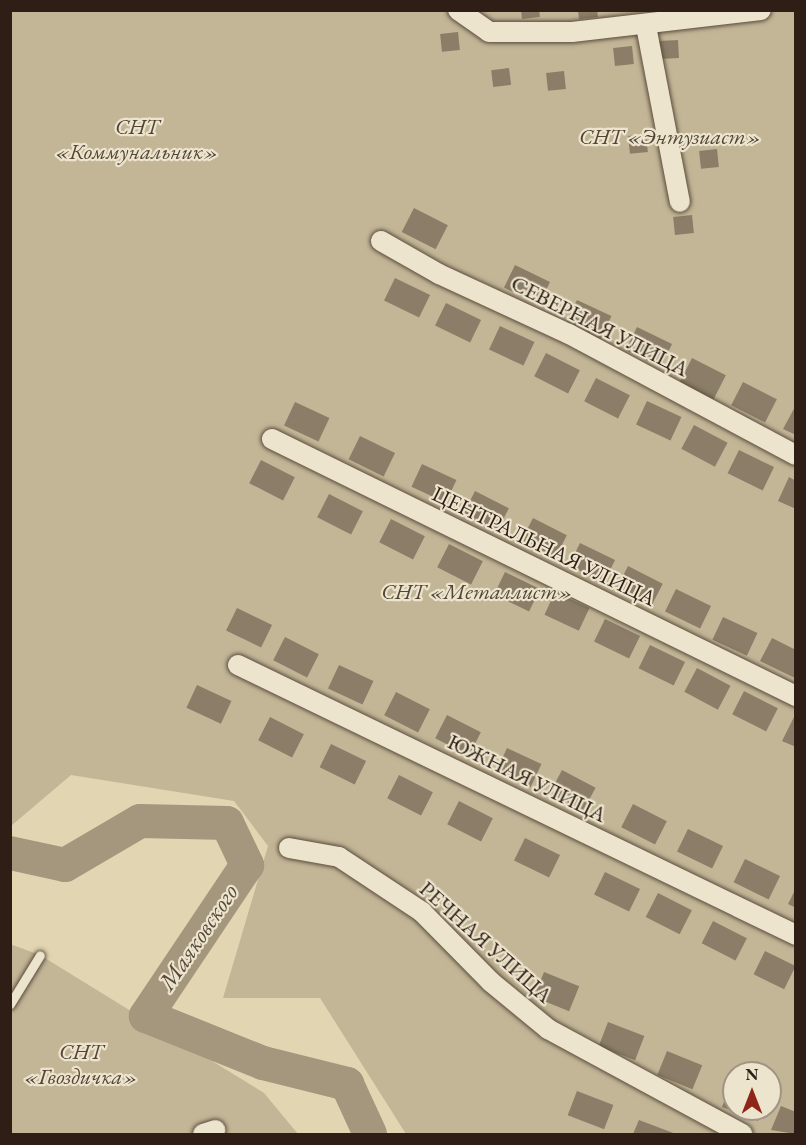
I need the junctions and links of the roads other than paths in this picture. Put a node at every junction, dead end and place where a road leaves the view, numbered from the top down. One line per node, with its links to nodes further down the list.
1 (458, 10): 3 (street)
2 (761, 10): 3 (street)
3 (646, 26): 4 (street)
4 (680, 202)
5 (381, 241): 7 (street, СЕВЕРНАЯ УЛИЦА)
6 (272, 439): 9 (street, ЦЕНТРАЛЬНАЯ УЛИЦА)
7 (795, 455)
8 (238, 665): 11 (street, ЮЖНАЯ УЛИЦА)
9 (795, 696)
10 (289, 848): 14 (street, РЕЧНАЯ УЛИЦА)
11 (795, 935)
12 (40, 955): 13 (lane)
13 (10, 1004)
14 (742, 1134)

